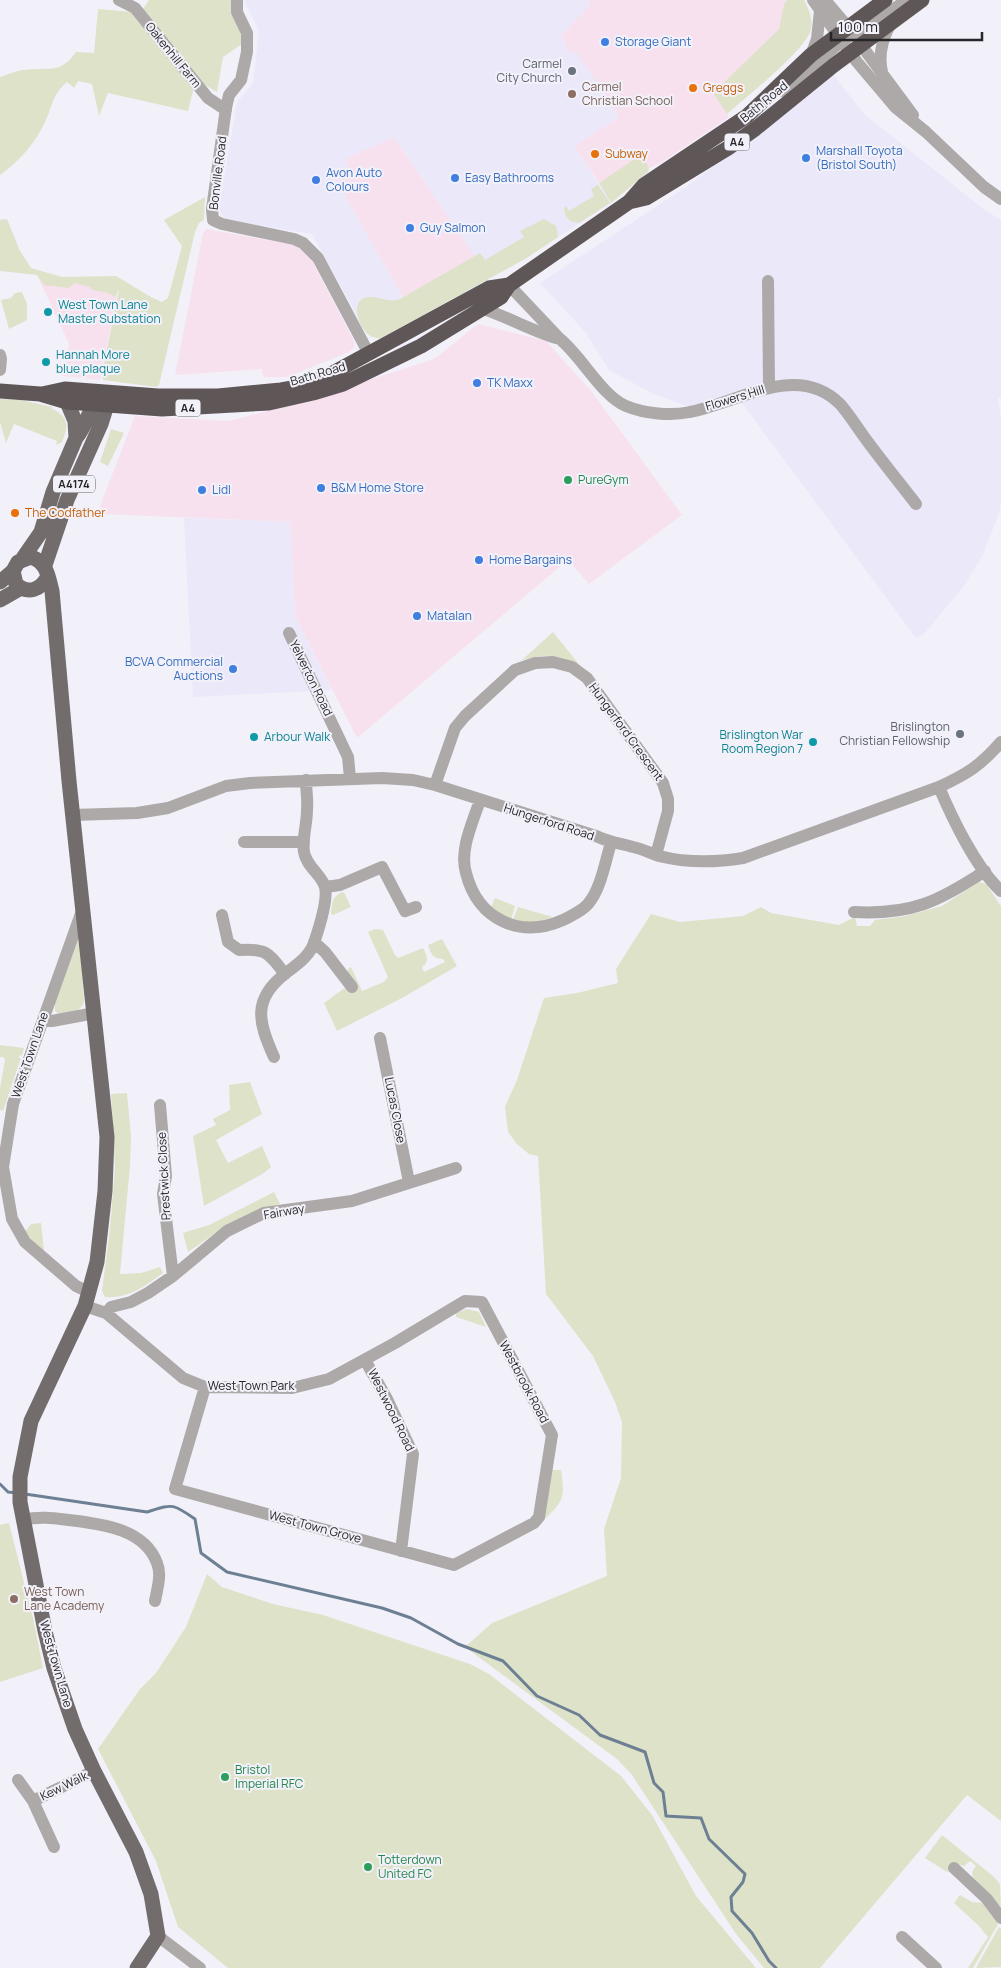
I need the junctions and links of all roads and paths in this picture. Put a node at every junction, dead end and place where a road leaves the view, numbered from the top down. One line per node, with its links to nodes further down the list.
1 (119, 0): 12 (street, Oakenhill Farm)
2 (236, 0): 12 (street, Bonville Road)
3 (885, 0): 7 (highway, Bath Road / A4)
4 (907, 0): 9 (street, Bath Road)
5 (922, 0): 8 (highway, Bath Road / A4)
6 (823, 5): 7 (street); 9 (street); 10 (street)
7 (865, 13): 9 (highway, Bath Road / A4)
8 (890, 24): 9 (highway, Bath Road / A4); 11 (street)
9 (849, 39): 10 (highway, Bath Road / A4); 11 (street); 13 (street, Bath Road); 14 (street); 16 (highway, Bath Road / A4)
10 (811, 55): 13 (highway, Bath Road / A4)
11 (883, 74): 14 (street)
12 (226, 110): 21 (street, Bonville Road)
13 (747, 116): 16 (highway, Bath Road / A4)
14 (926, 132): 15 (street)
15 (1001, 199)
16 (629, 202): 18 (highway, Bath Road / A4)
17 (768, 281): 24 (street)
18 (509, 285): 19 (highway, Bath Road / A4); 20 (street, Flowers Hill); 21 (highway, Bath Road / A4)
19 (483, 309): 20 (street, Flowers Hill); 27 (highway, Bath Road / A4)
20 (560, 339): 24 (street, Flowers Hill)
21 (369, 354): 27 (highway, Bath Road / A4)
22 (0, 355): 23 (street)
23 (0, 370)
24 (769, 388): 30 (street, Flowers Hill)
25 (0, 391): 26 (highway, A4)
26 (40, 394): 27 (highway, A4); 28 (highway, A4)
27 (101, 401): 28 (highway, A4); 29 (main road, A4174); 33 (main road, West Town Lane / A4174)
28 (67, 402): 29 (main road)
29 (76, 438): 31 (main road, A4174)
30 (916, 504)
31 (23, 558): 32 (main road, A4174); 33 (main road)
32 (13, 571): 34 (main road, A4174); 35 (main road)
33 (46, 571): 35 (main road, A4174); 37 (main road, West Town Lane)
34 (0, 582)
35 (26, 590): 36 (main road, A4174); 37 (main road, West Town Lane)
36 (0, 600)
37 (54, 618): 45 (main road, West Town Lane)
38 (290, 634): 40 (street, Yelverton Road)
39 (1001, 742): 43 (street, Hungerford Road)
40 (350, 778): 41 (street, Hungerford Road); 42 (street, Hungerford Road)
41 (306, 780): 45 (street, Hungerford Road); 47 (street)
42 (435, 785): 44 (street, Hungerford Road); 49 (street, Hungerford Crescent)
43 (939, 787): 49 (street, Hungerford Road); 50 (street)
44 (480, 800): 48 (street, Hungerford Road); 48 (street)
45 (73, 815): 54 (main road, West Town Lane)
46 (244, 842): 47 (street)
47 (304, 842): 51 (street)
48 (611, 843): 49 (street, Hungerford Road)
49 (656, 855)
50 (985, 871): 52 (street); 55 (street)
51 (325, 887): 53 (street); 57 (street)
52 (1001, 891)
53 (416, 907)
54 (83, 908): 60 (main road, West Town Lane); 61 (street, West Town Lane)
55 (854, 912)
56 (222, 916): 58 (street)
57 (314, 942): 58 (street); 59 (street)
58 (285, 974): 63 (street)
59 (352, 987)
60 (94, 1013): 61 (street); 70 (main road, West Town Lane)
61 (43, 1020): 67 (street, West Town Lane)
62 (380, 1038): 66 (street, Lucas Close)
63 (274, 1057)
64 (160, 1106): 69 (street, Prestwick Close)
65 (456, 1168): 66 (street, Fairway)
66 (409, 1182): 69 (street, Fairway)
67 (12, 1219): 68 (street); 70 (street, West Town Lane)
68 (0, 1225)
69 (173, 1276): 72 (street, Fairway)
70 (87, 1299): 72 (street, West Town Park); 75 (main road, West Town Lane)
71 (482, 1302): 73 (street, West Town Park); 77 (street, Westbrook Road)
72 (106, 1313): 74 (street, West Town Park)
73 (365, 1360): 74 (street, West Town Park); 76 (street, Westwood Road)
74 (205, 1387): 76 (street, West Town Grove)
75 (23, 1520): 78 (street); 79 (main road, West Town Lane)
76 (401, 1551): 77 (street, West Town Grove)
77 (454, 1565)
78 (155, 1601)
79 (94, 1771): 81 (street, Kew Walk); 85 (main road, West Town Lane)
80 (18, 1780): 81 (street, Kew Walk)
81 (33, 1801): 82 (street, Kew Walk)
82 (54, 1847)
83 (954, 1868): 84 (street)
84 (1001, 1918)
85 (158, 1936): 87 (main road); 88 (street)
86 (902, 1937): 89 (street)
87 (136, 1968)
88 (200, 1968)
89 (936, 1968)

